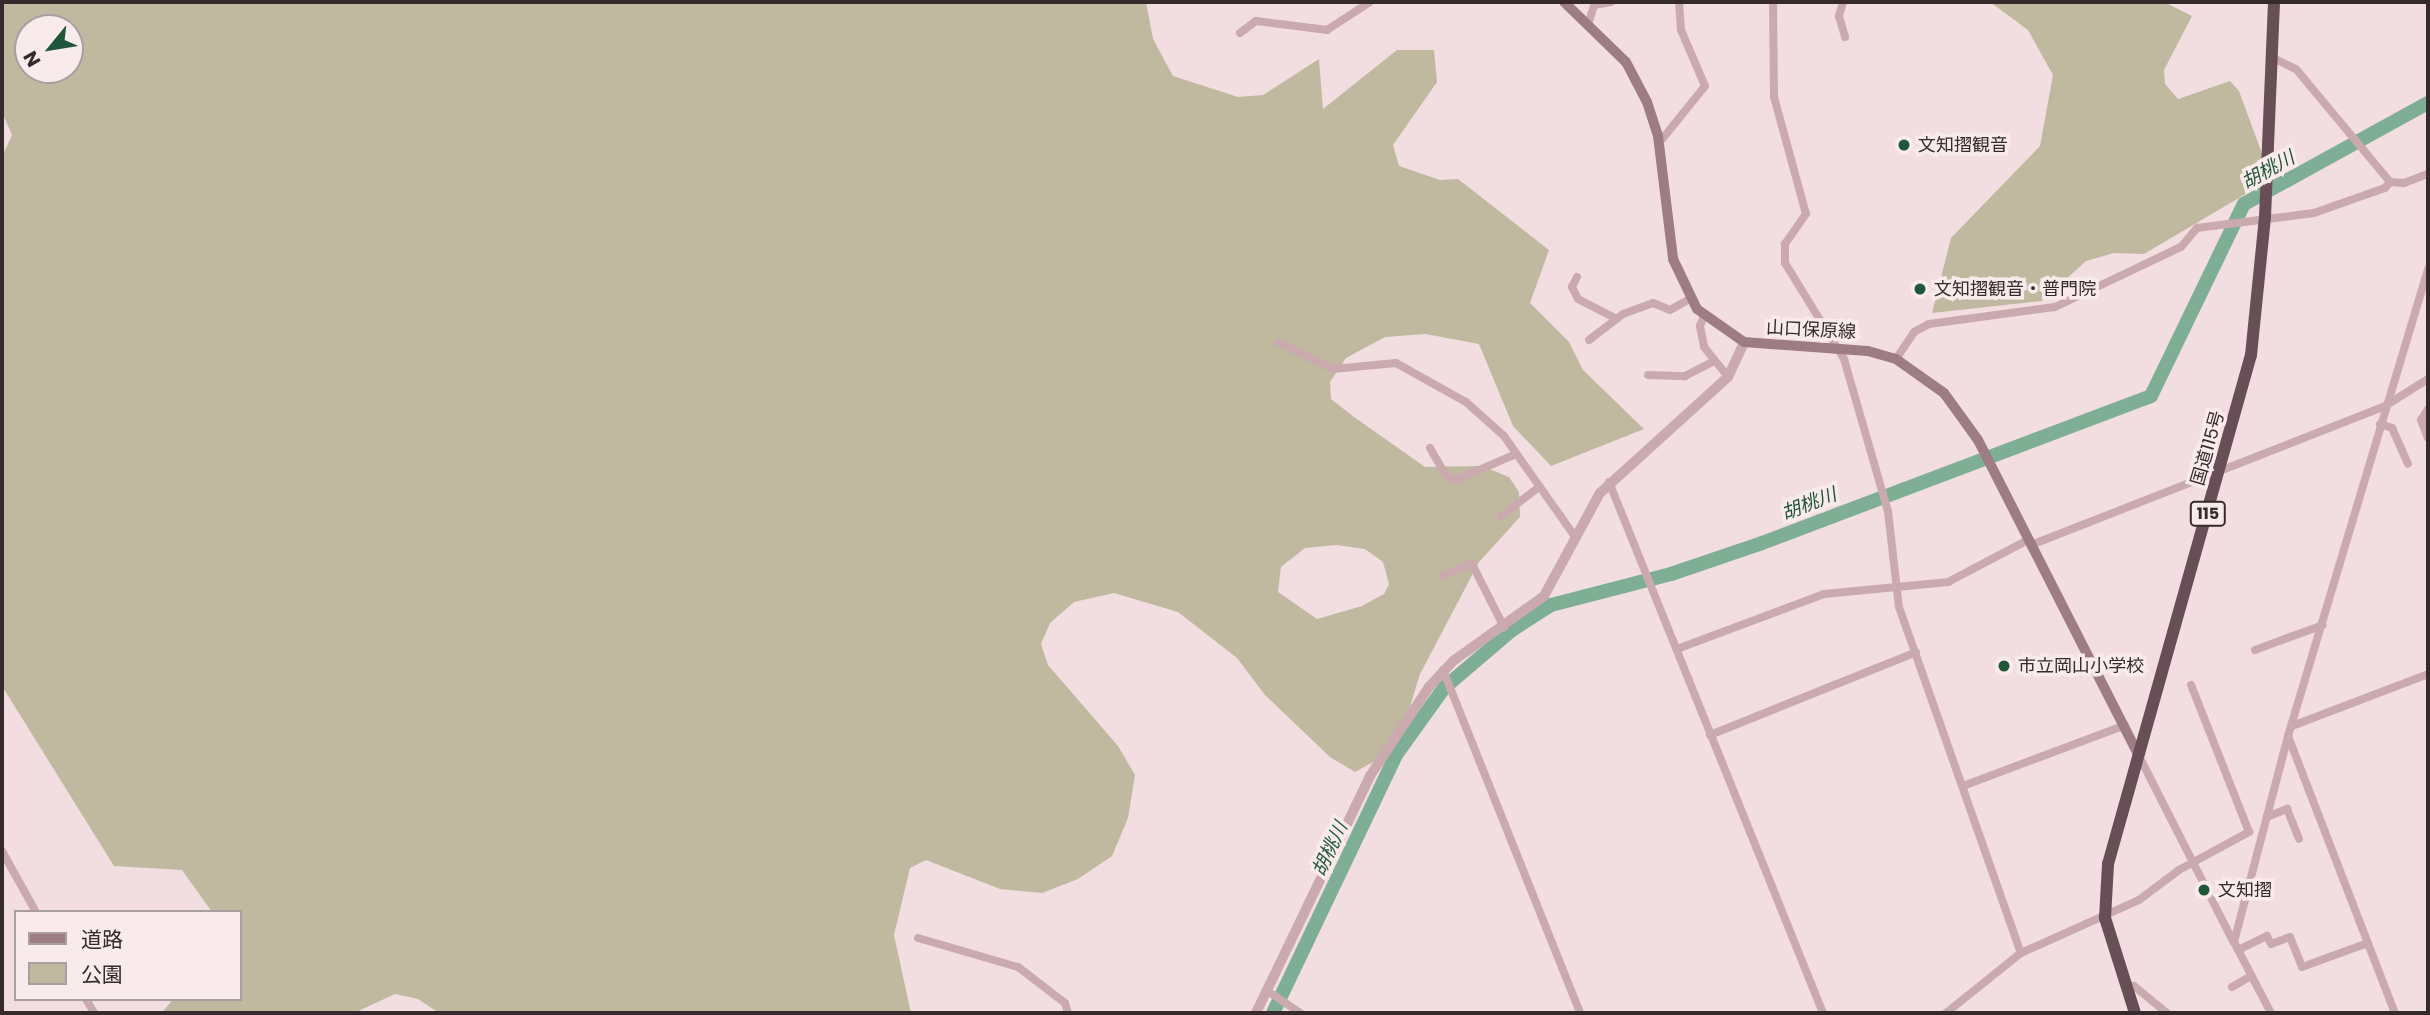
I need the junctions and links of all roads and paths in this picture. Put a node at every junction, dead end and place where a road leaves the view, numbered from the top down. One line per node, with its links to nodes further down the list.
1 (1370, 2): 10 (street)
2 (1564, 2): 9 (main road, 山口保原線)
3 (1611, 2): 7 (street)
4 (1773, 2): 26 (street)
5 (1843, 2): 11 (street)
6 (2274, 2): 12 (highway, 国道115号 / 115)
7 (1594, 3): 9 (street)
8 (1677, 3): 13 (street)
9 (1588, 25): 13 (main road, 山口保原線)
10 (1240, 33)
11 (1845, 37)
12 (2273, 58): 15 (street); 16 (highway, 国道115号 / 115)
13 (1659, 143): 20 (main road, 山口保原線)
14 (2428, 174): 15 (street)
15 (2390, 182): 16 (street)
16 (2265, 217): 27 (street); 39 (highway, 国道115号 / 115)
17 (2428, 269): 19 (street)
18 (1577, 278): 22 (street)
19 (2425, 291): 32 (street)
20 (1690, 299): 21 (main road, 山口保原線); 22 (street)
21 (1704, 316): 25 (main road, 山口保原線); 28 (street)
22 (1615, 318): 23 (street)
23 (1589, 340)
24 (1278, 342): 37 (street)
25 (1744, 342): 26 (main road, 山口保原線); 30 (street)
26 (1837, 346): 27 (main road, 山口保原線); 46 (street)
27 (1896, 359): 44 (main road, 山口保原線)
28 (1713, 362): 29 (street); 30 (street)
29 (1648, 374)
30 (1728, 377): 40 (street)
31 (2428, 379): 32 (street)
32 (2385, 406): 34 (street); 39 (street)
33 (2428, 409): 35 (street)
34 (2380, 424): 38 (street); 47 (street)
35 (2428, 438)
36 (1430, 448): 37 (street)
37 (1516, 454): 41 (street)
38 (2408, 464)
39 (2220, 471): 44 (street); 59 (highway, 国道115号 / 115)
40 (1609, 482): 43 (street); 49 (street)
41 (1539, 487): 42 (street); 43 (street)
42 (1501, 516)
43 (1576, 538): 48 (street)
44 (2030, 542): 46 (street); 55 (main road, 山口保原線)
45 (1443, 575): 48 (street)
46 (1895, 585): 49 (street); 51 (street)
47 (2323, 625): 50 (street); 56 (street)
48 (1504, 627): 52 (street)
49 (1677, 649): 57 (street)
50 (2255, 650)
51 (1916, 652): 57 (street); 60 (street)
52 (1443, 670): 75 (street); 79 (street)
53 (2428, 674): 56 (street)
54 (2191, 685): 62 (street)
55 (2125, 725): 59 (main road, 山口保原線); 60 (street)
56 (2292, 726): 58 (street)
57 (1710, 735): 80 (street)
58 (2288, 736): 61 (street); 69 (street)
59 (2138, 754): 65 (street); 67 (highway, 国道115号 / 115)
60 (1963, 786): 71 (street)
61 (2265, 821): 62 (street); 63 (street); 70 (street)
62 (2249, 832): 65 (street)
63 (2299, 839)
64 (2, 851): 66 (street)
65 (2192, 864): 67 (street); 70 (street)
66 (35, 910)
67 (2105, 918): 71 (street); 73 (highway, 国道115号 / 115)
68 (918, 938): 76 (street)
69 (2368, 943): 70 (street); 85 (street)
70 (2236, 946): 72 (street)
71 (2021, 953): 81 (street)
72 (2251, 975): 74 (street); 84 (street)
73 (2122, 986): 82 (highway, 国道115号 / 115); 83 (street)
74 (2232, 987)
75 (1269, 992): 77 (street); 78 (street)
76 (1068, 1013)
77 (1256, 1013)
78 (1300, 1013)
79 (1580, 1013)
80 (1823, 1013)
81 (1946, 1013)
82 (2135, 1013)
83 (2167, 1013)
84 (2271, 1013)
85 (2395, 1013)

